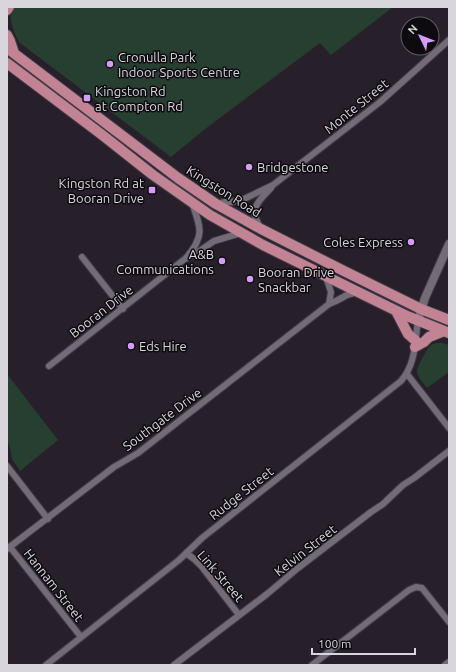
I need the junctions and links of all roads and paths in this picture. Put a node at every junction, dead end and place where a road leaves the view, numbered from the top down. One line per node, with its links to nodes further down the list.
1 (9, 7): 2 (main road)
2 (7, 10)
3 (7, 35): 5 (main road)
4 (449, 40): 7 (street, Monte Street)
5 (11, 51): 9 (main road, Kingston Road)
6 (7, 63): 8 (main road, Kingston Road)
7 (273, 185): 9 (street, Monte Street); 10 (street, Monte Street)
8 (192, 203): 11 (main road, Kingston Road); 14 (street, Booran Drive)
9 (216, 204): 10 (main road, Kingston Road)
10 (261, 229): 19 (main road, Kingston Road)
11 (241, 233): 14 (street, Booran Drive); 15 (main road, Kingston Road)
12 (449, 244): 19 (street)
13 (82, 257): 18 (street)
14 (186, 258): 18 (street, Booran Drive)
15 (325, 276): 16 (main road, Kingston Road); 17 (street)
16 (358, 292): 17 (street, Southgate Drive); 20 (main road, Kingston Road)
17 (329, 304): 30 (street, Southgate Drive)
18 (123, 309): 25 (street, Booran Drive)
19 (421, 309): 21 (street); 22 (main road, Kingston Road)
20 (396, 311): 21 (main road, Kingston Road); 24 (main road)
21 (418, 320): 23 (main road, Kingston Road); 24 (street, Rudge Street)
22 (449, 320)
23 (447, 332): 24 (main road)
24 (416, 344): 26 (street, Rudge Street)
25 (49, 366)
26 (407, 374): 27 (street); 32 (street, Rudge Street)
27 (449, 428)
28 (449, 451): 33 (street, Kelvin Street)
29 (7, 466): 30 (street)
30 (48, 519): 31 (street, Southgate Drive)
31 (8, 548): 35 (street, Hannam Street)
32 (186, 553): 33 (street, Link Street); 35 (street, Rudge Street)
33 (239, 615): 38 (street, Kelvin Street)
34 (449, 622): 39 (street)
35 (81, 637): 37 (street, Rudge Street)
36 (449, 662): 40 (street)
37 (46, 665)
38 (174, 665)
39 (312, 665)
40 (445, 665)

